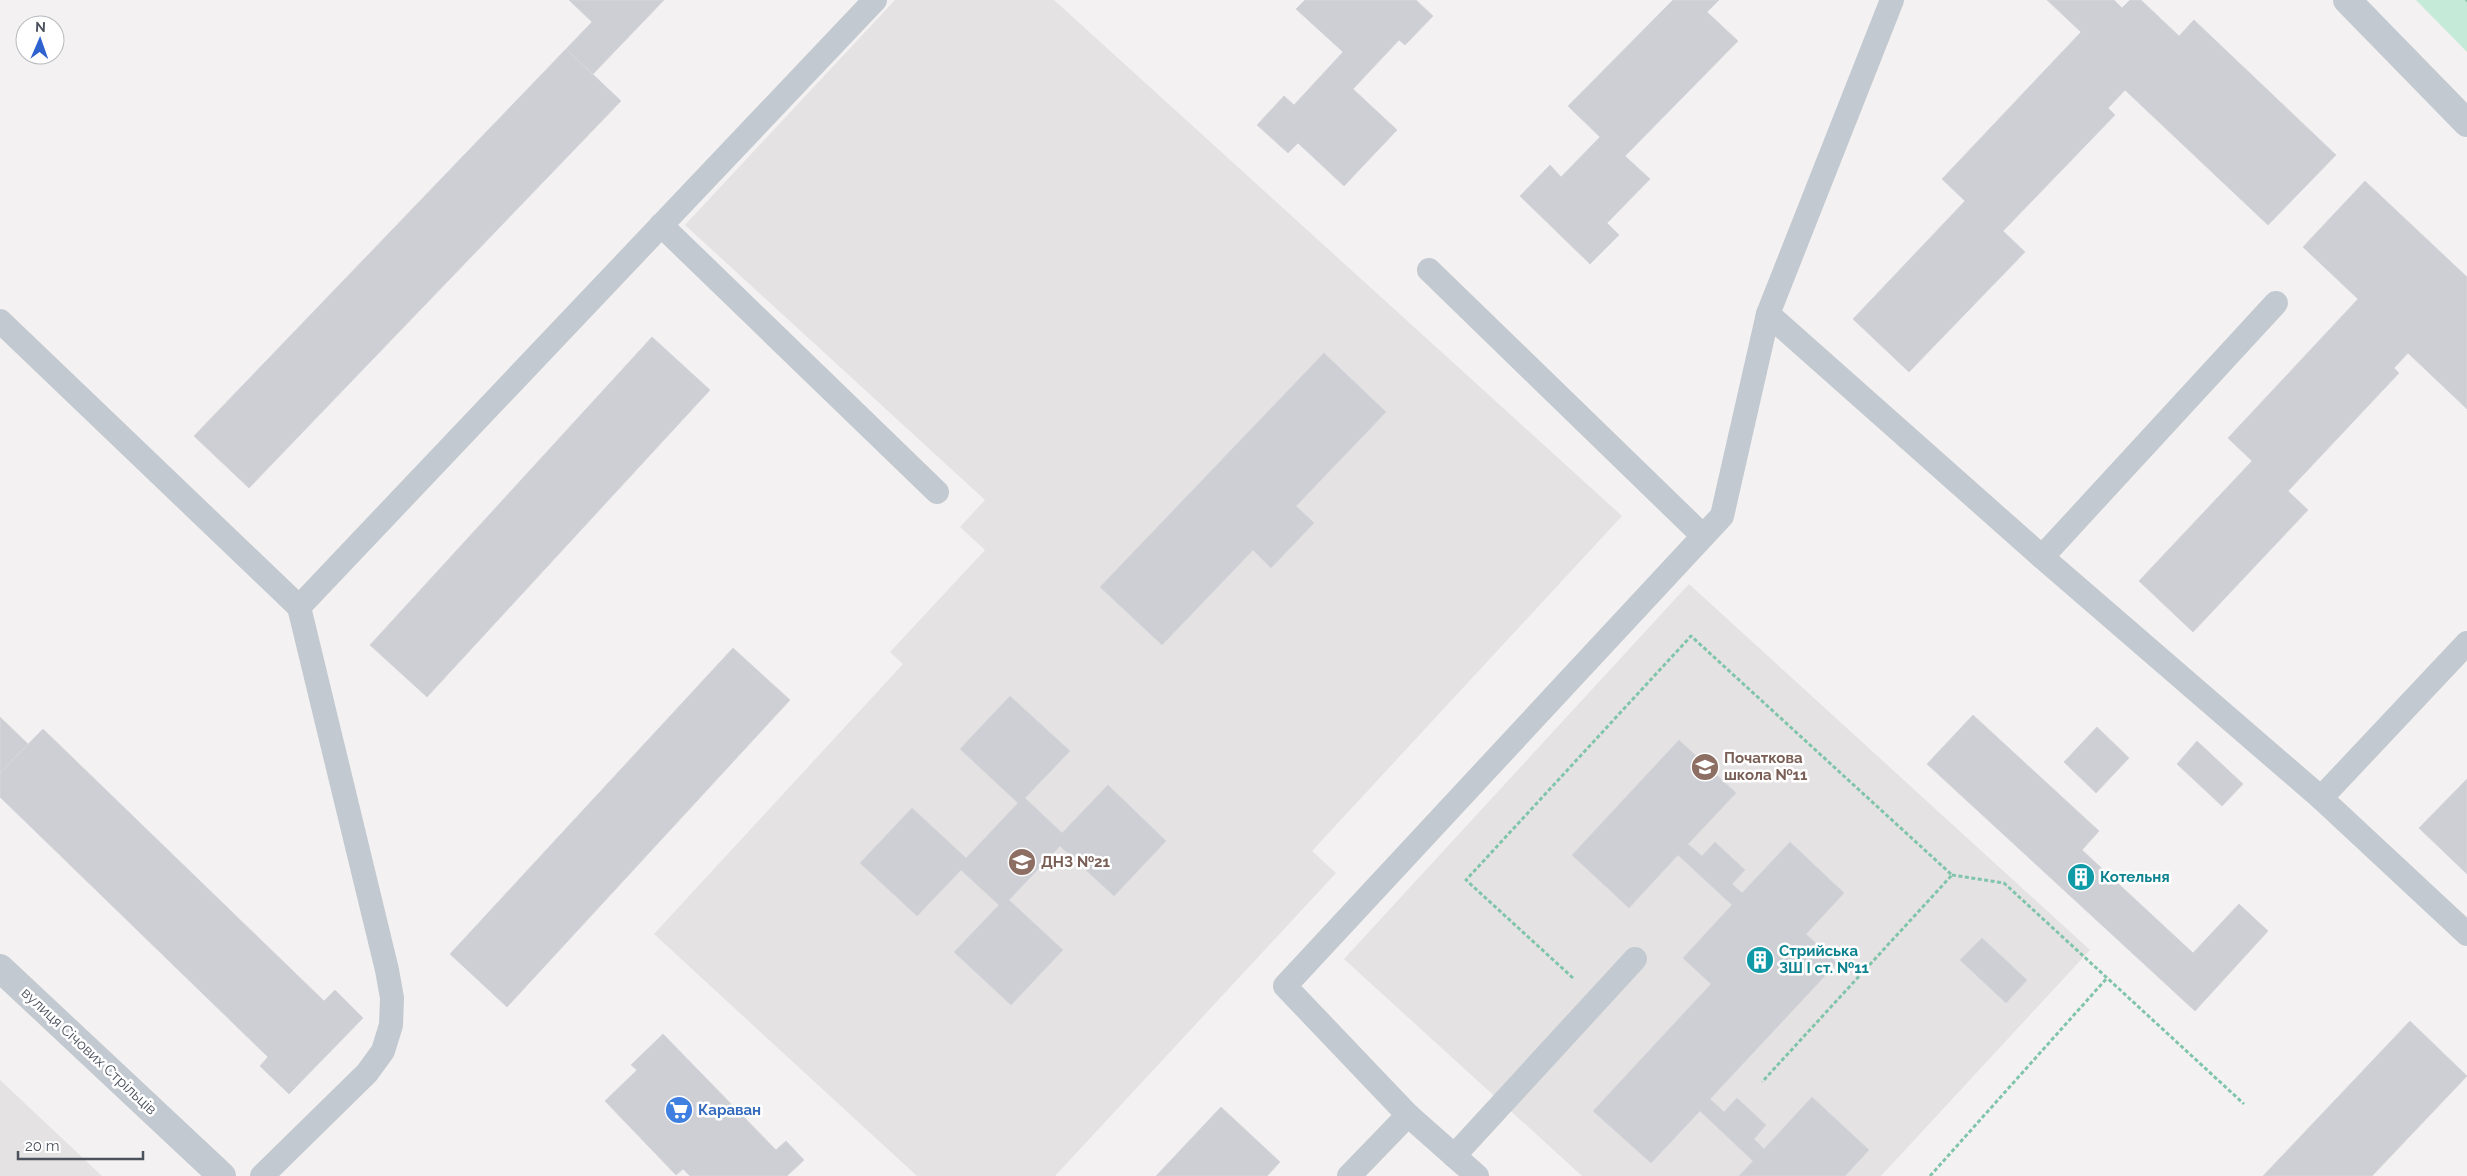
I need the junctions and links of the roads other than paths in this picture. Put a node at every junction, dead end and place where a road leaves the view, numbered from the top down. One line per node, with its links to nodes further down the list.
1 (875, 0): 5 (lane)
2 (1892, 0): 8 (lane)
3 (2347, 0): 4 (street)
4 (2467, 123)
5 (661, 225): 10 (lane); 13 (lane)
6 (1429, 270): 11 (lane)
7 (2276, 304): 12 (lane)
8 (1768, 314): 11 (lane); 12 (lane)
9 (0, 321): 13 (lane)
10 (937, 492)
11 (1703, 536): 19 (lane)
12 (2042, 557): 15 (lane)
13 (299, 608): 22 (lane)
14 (2467, 643): 15 (lane)
15 (2321, 798): 16 (lane)
16 (2467, 934)
17 (1635, 959): 20 (lane)
18 (0, 968): 21 (street, вулиця Січових Стрільців)
19 (1408, 1115): 20 (lane); 23 (lane)
20 (1454, 1156): 24 (lane)
21 (222, 1176)
22 (262, 1176)
23 (1349, 1176)
24 (1477, 1176)

